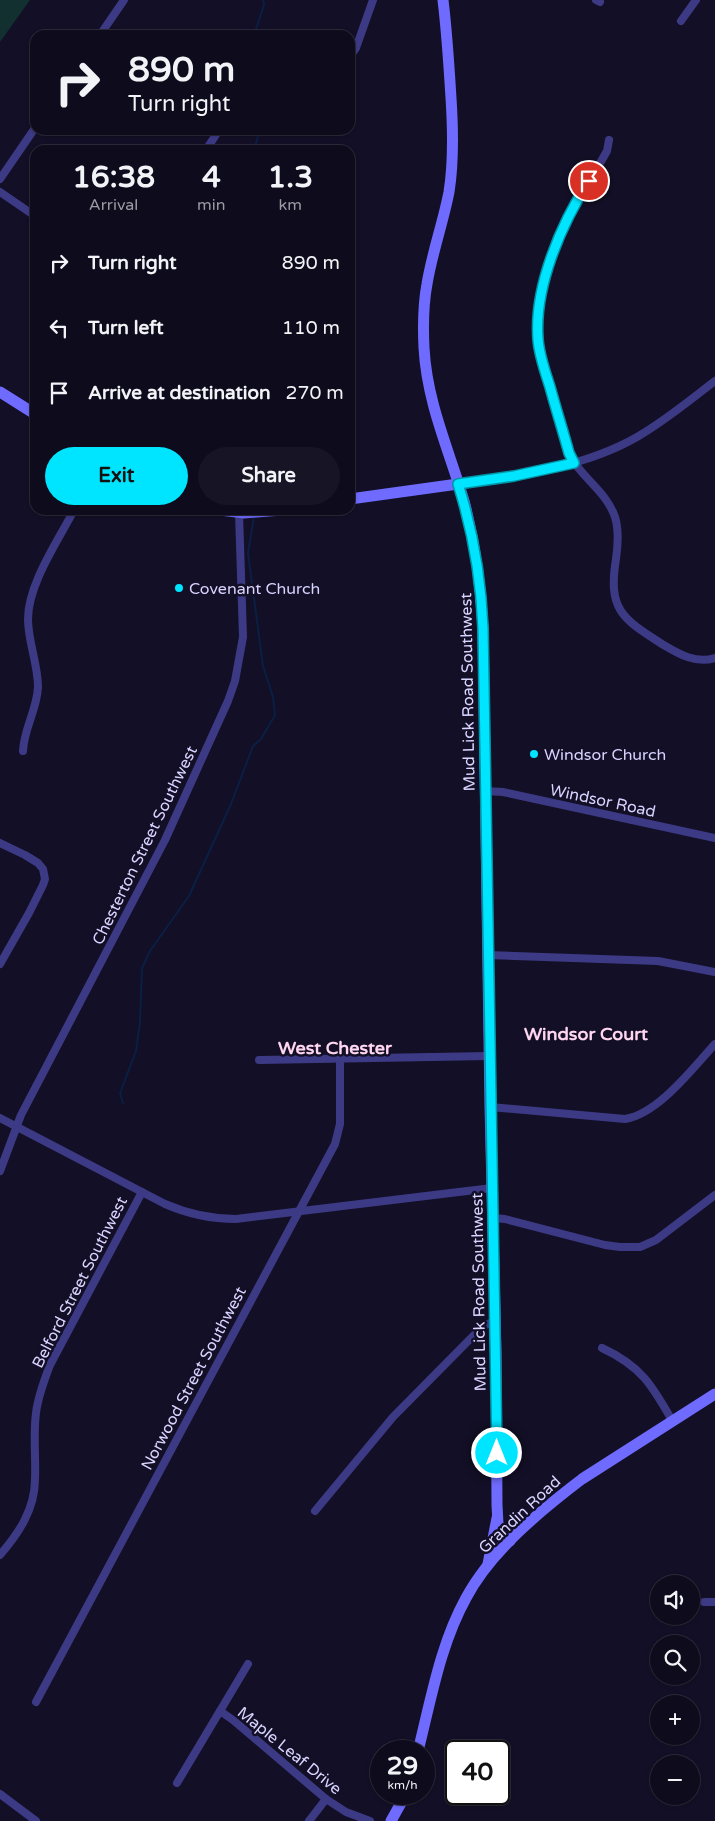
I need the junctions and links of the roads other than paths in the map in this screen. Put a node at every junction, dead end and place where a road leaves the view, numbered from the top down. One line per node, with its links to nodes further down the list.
1 (124, 0): 6 (street)
2 (373, 0): 7 (street)
3 (443, 0): 17 (street, Mud Lick Road Southwest)
4 (696, 0): 5 (street)
5 (681, 21)
6 (103, 30)
7 (355, 49)
8 (30, 135): 10 (street)
9 (609, 140): 16 (street)
10 (0, 179)
11 (0, 192): 12 (street)
12 (30, 213)
13 (715, 381): 16 (street)
14 (0, 392): 15 (street)
15 (30, 411)
16 (574, 463): 17 (street); 21 (street)
17 (458, 484): 18 (street); 23 (street, Mud Lick Road Southwest)
18 (355, 498)
19 (71, 515): 22 (street)
20 (247, 515): 35 (street, Chesterton Street Southwest)
21 (715, 658)
22 (23, 751)
23 (485, 791): 24 (street, Windsor Road); 26 (street, Mud Lick Road Southwest)
24 (715, 838)
25 (0, 843): 27 (street)
26 (488, 955): 28 (street); 30 (street, Mud Lick Road Southwest)
27 (0, 964)
28 (715, 972)
29 (715, 1044): 33 (street)
30 (489, 1056): 31 (street); 33 (street, Mud Lick Road Southwest)
31 (340, 1059): 32 (street); 40 (street, Norwood Street Southwest)
32 (259, 1060)
33 (490, 1107): 37 (street, Mud Lick Road Southwest)
34 (0, 1118): 35 (street)
35 (16, 1127): 36 (street, Chesterton Street Southwest); 38 (street)
36 (0, 1171)
37 (492, 1188): 40 (street); 41 (street, Mud Lick Road Southwest)
38 (142, 1192): 40 (street); 49 (street, Belford Street Southwest)
39 (715, 1195): 41 (street)
40 (298, 1211): 54 (street, Norwood Street Southwest)
41 (492, 1218): 42 (street, Mud Lick Road Southwest)
42 (495, 1321): 46 (street); 47 (street, Mud Lick Road Southwest)
43 (602, 1348): 45 (street)
44 (715, 1394): 45 (street, Grandin Road)
45 (673, 1422): 48 (street, Grandin Road)
46 (315, 1512)
47 (497, 1517): 48 (street, Mud Lick Road Southwest); 50 (street)
48 (510, 1541): 50 (street, Grandin Road)
49 (0, 1555)
50 (488, 1566): 56 (street, Grandin Road)
51 (704, 1602): 52 (street)
52 (715, 1602)
53 (248, 1664): 55 (street)
54 (36, 1702)
55 (220, 1712): 57 (street); 59 (street, Maple Leaf Drive)
56 (421, 1740)
57 (177, 1783)
58 (0, 1794): 61 (street)
59 (326, 1799): 62 (street); 63 (street, Maple Leaf Drive)
60 (400, 1805): 64 (street)
61 (36, 1821)
62 (308, 1821)
63 (370, 1821)
64 (391, 1821)

